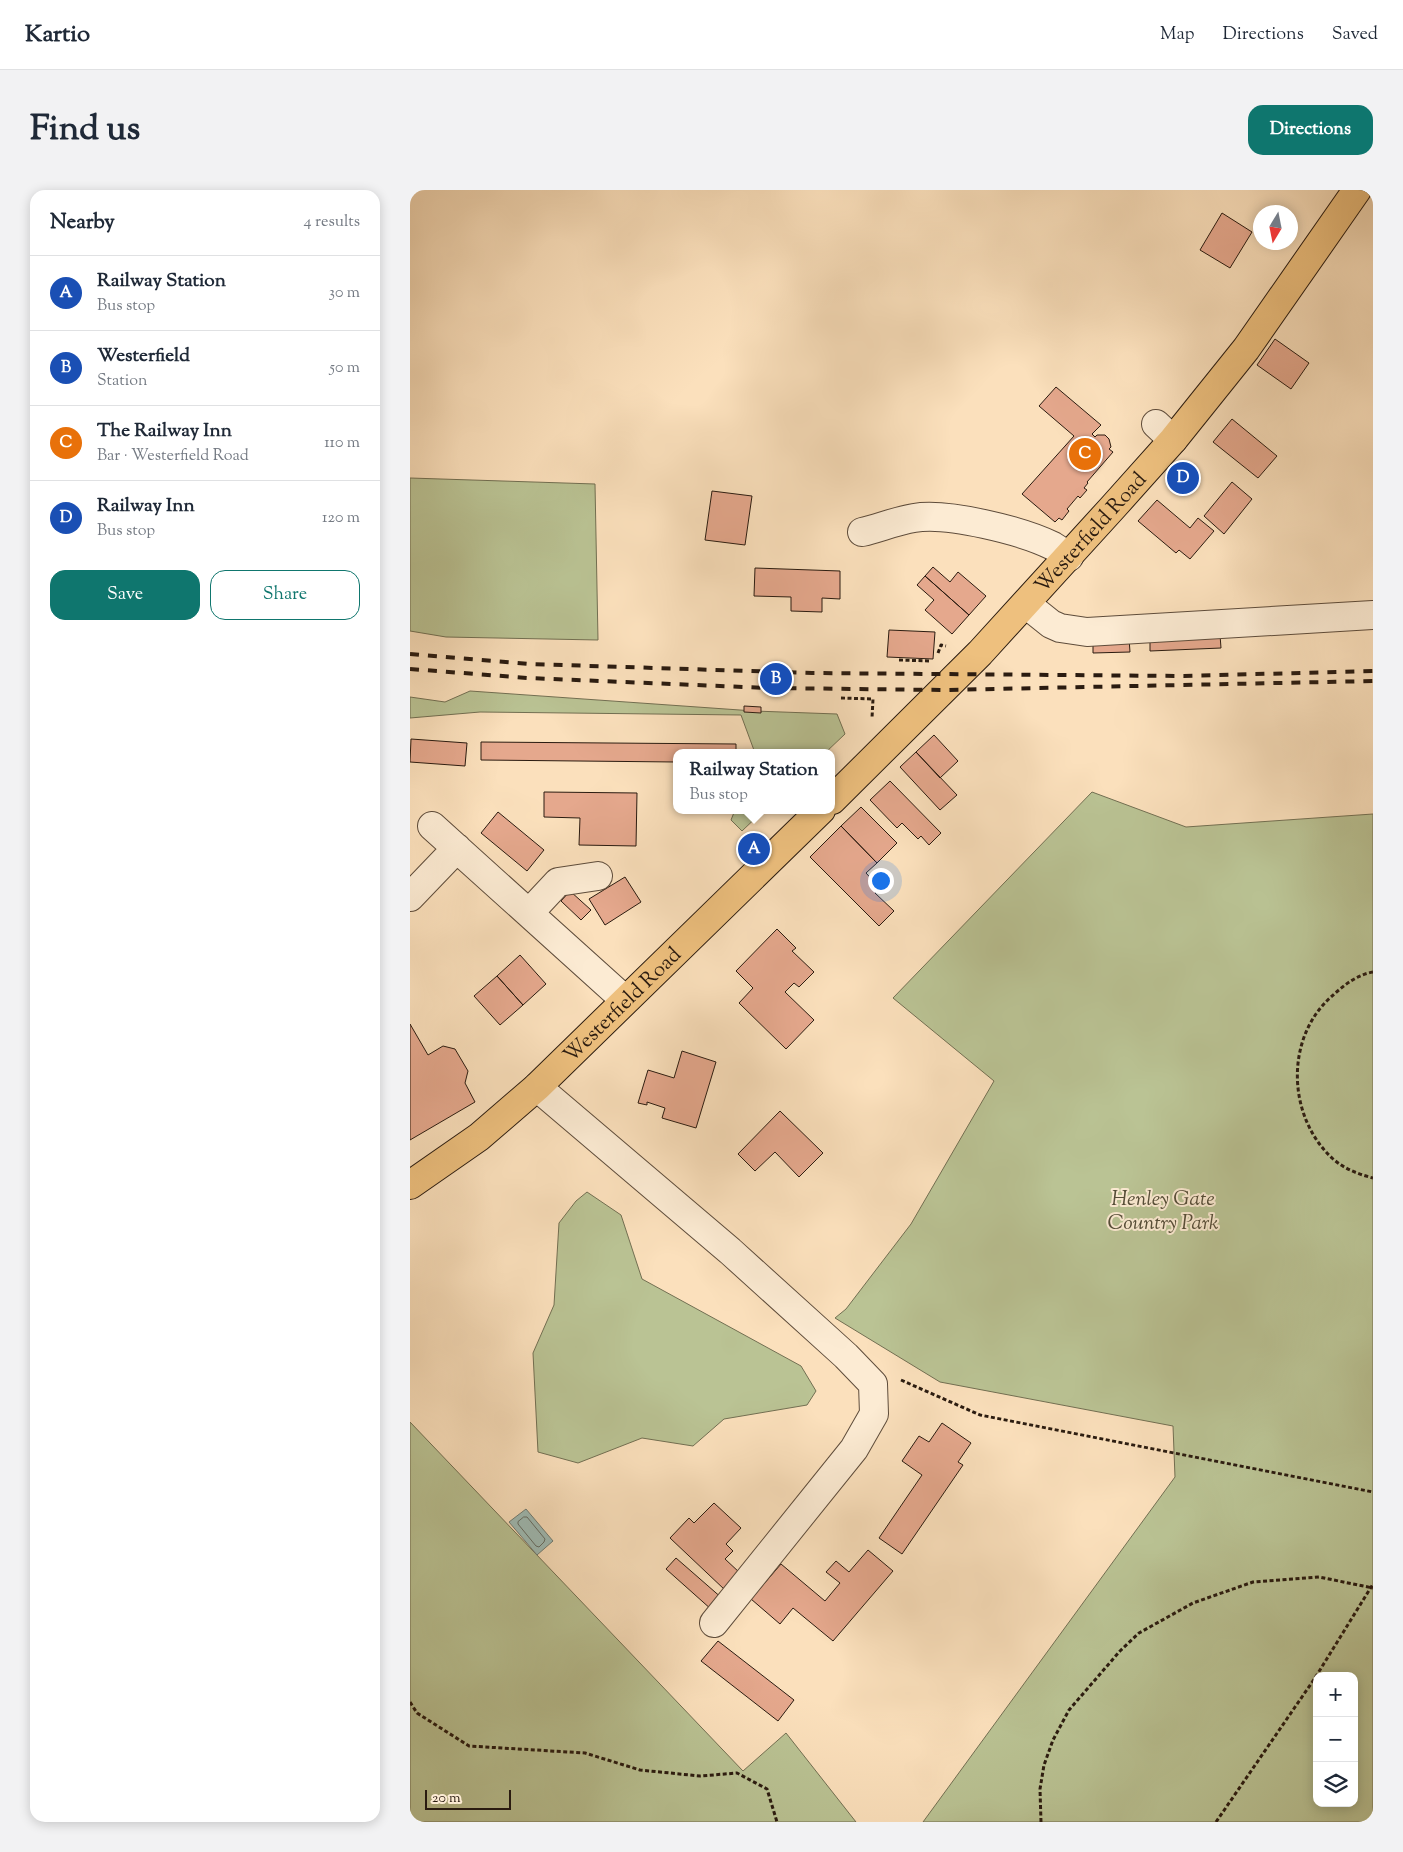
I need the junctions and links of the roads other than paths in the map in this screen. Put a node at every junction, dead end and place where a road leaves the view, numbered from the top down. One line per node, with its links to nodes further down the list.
1 (1357, 190): 3 (main road, Westerfield Road)
2 (862, 532): 3 (lane)
3 (1069, 557): 4 (main road, Westerfield Road)
4 (1026, 604): 5 (lane); 6 (main road, Westerfield Road)
5 (1373, 614)
6 (835, 797)
7 (817, 814): 13 (main road, Westerfield Road)
8 (432, 826): 9 (lane)
9 (457, 848): 11 (lane); 12 (lane)
10 (598, 876): 12 (lane)
11 (410, 897)
12 (529, 913): 13 (lane)
13 (625, 1000): 14 (main road, Westerfield Road)
14 (537, 1088): 15 (main road, Westerfield Road); 16 (lane)
15 (410, 1185)
16 (714, 1623)

